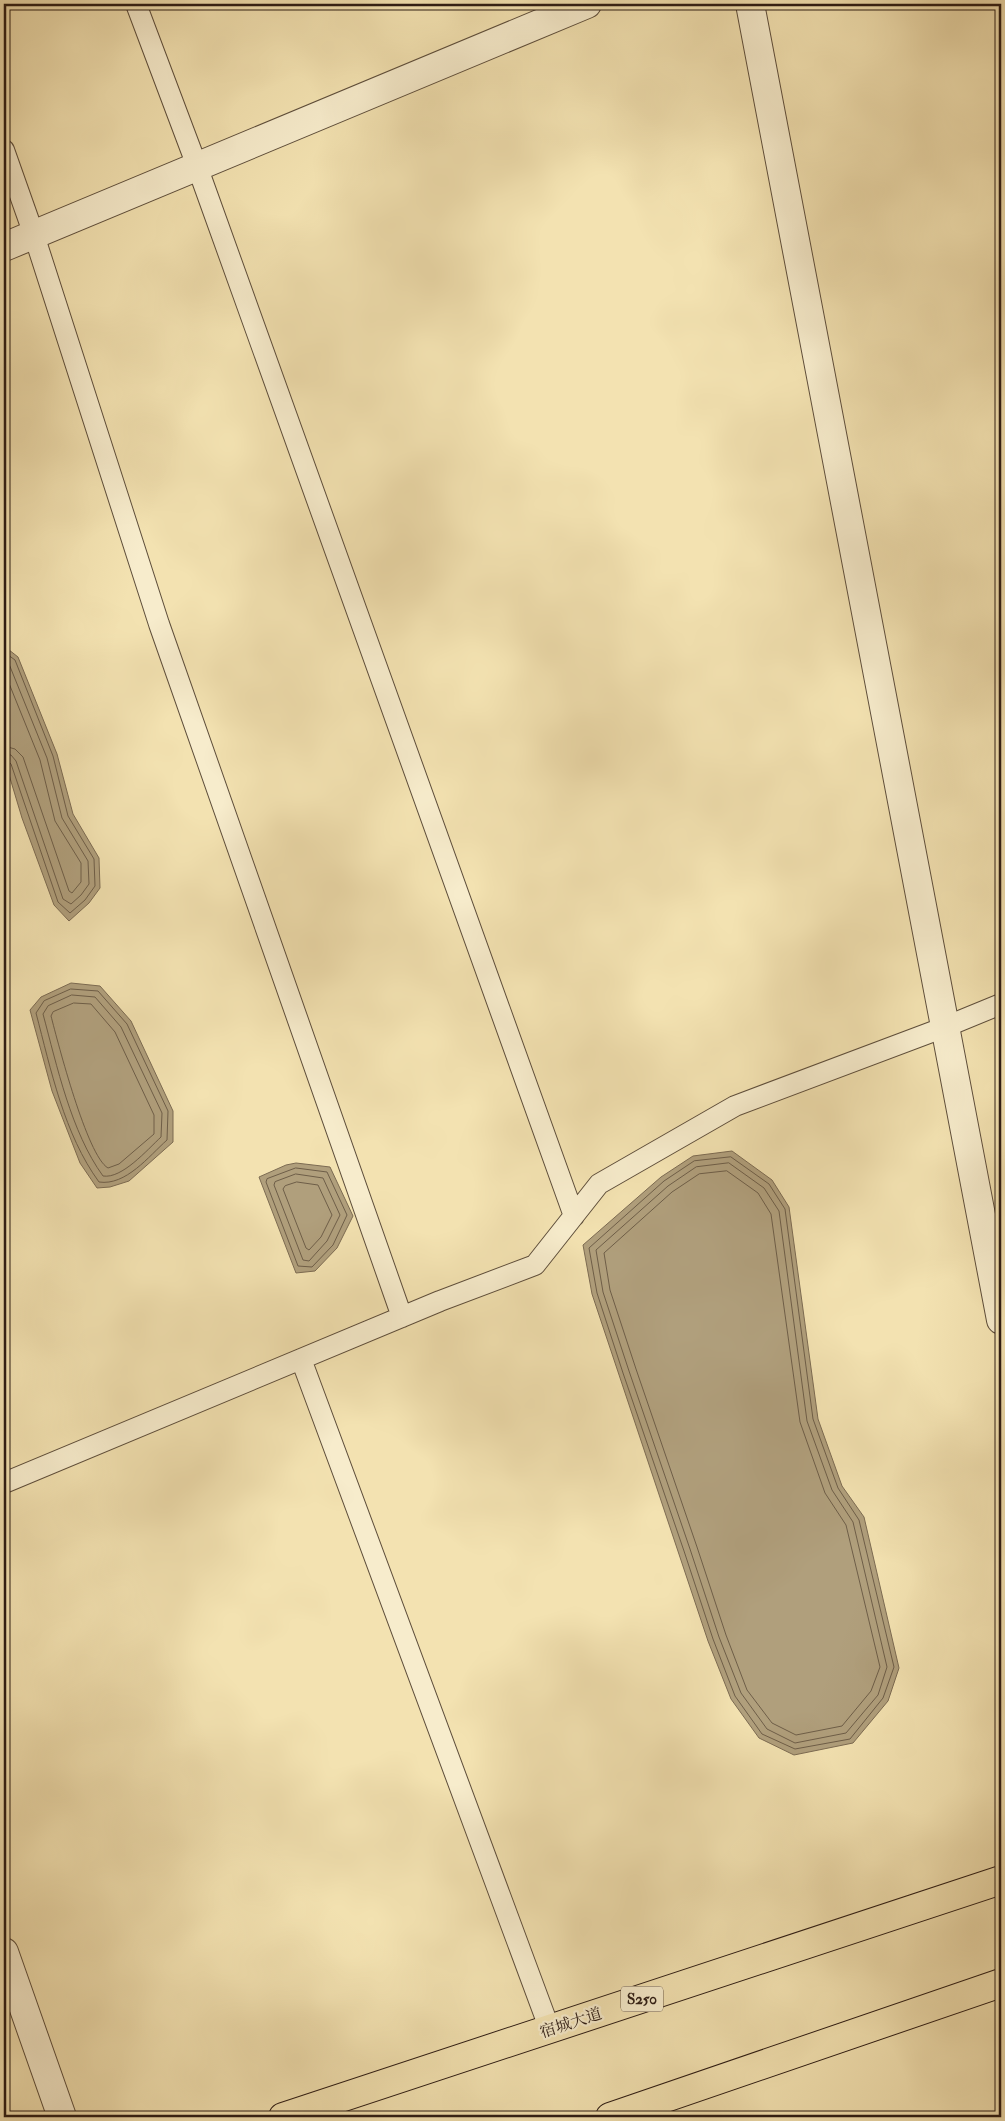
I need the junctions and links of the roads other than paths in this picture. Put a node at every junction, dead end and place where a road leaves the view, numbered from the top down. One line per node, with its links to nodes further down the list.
1 (136, 4): 5 (lane)
2 (586, 4): 5 (street)
3 (750, 4): 9 (street)
4 (4, 150): 6 (lane)
5 (197, 166): 6 (street); 10 (lane)
6 (34, 235): 7 (street); 11 (lane)
7 (4, 247)
8 (1001, 1004): 9 (lane)
9 (945, 1027): 10 (lane); 12 (street)
10 (574, 1216): 11 (lane)
11 (402, 1317): 13 (lane)
12 (1001, 1320)
13 (301, 1359): 14 (lane); 18 (lane)
14 (4, 1483)
15 (1001, 1880): 18 (main road, 宿城大道 / S250)
16 (4, 1952): 19 (street)
17 (1001, 1983): 21 (main road)
18 (550, 2030): 20 (main road, 宿城大道 / S250)
19 (62, 2117)
20 (283, 2117)
21 (610, 2117)

